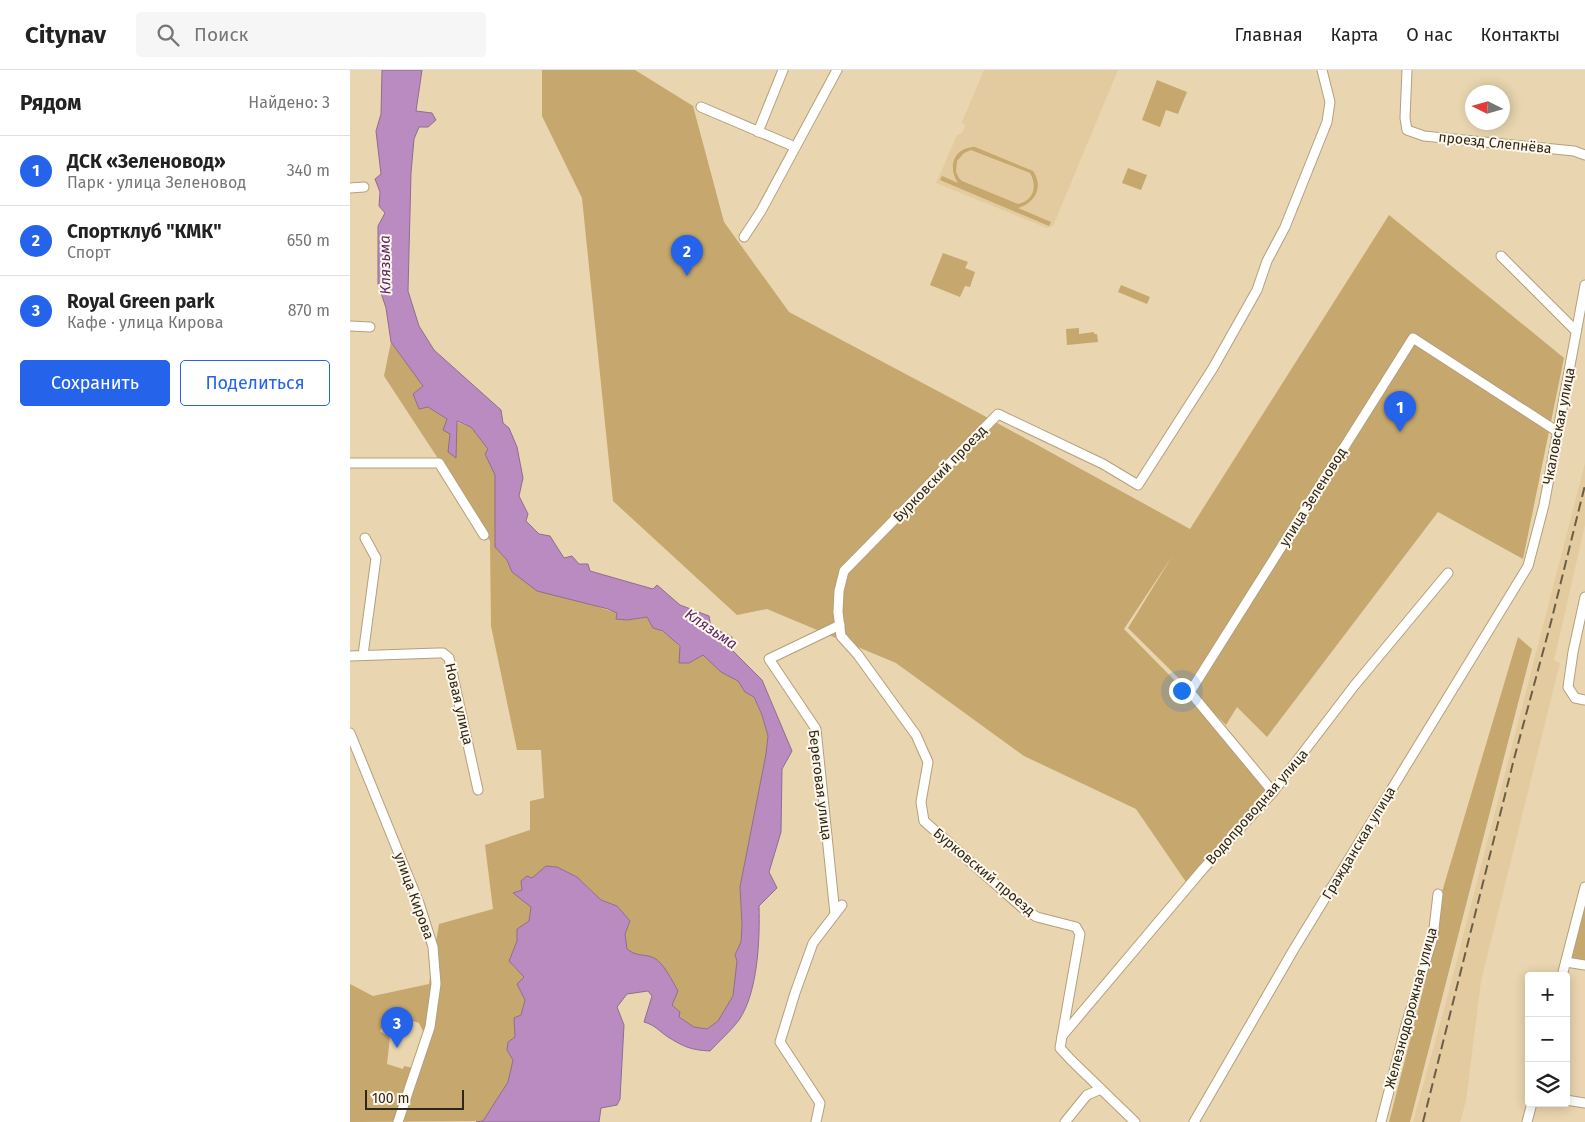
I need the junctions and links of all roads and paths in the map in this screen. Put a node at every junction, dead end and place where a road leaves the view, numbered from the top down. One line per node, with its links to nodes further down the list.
1 (784, 70): 6 (street)
2 (837, 70): 7 (street)
3 (1322, 70): 24 (street, Бурковский проезд)
4 (1407, 70): 8 (street, проезд Слепнёва)
5 (701, 107): 6 (street)
6 (758, 132): 7 (street)
7 (795, 147): 11 (street)
8 (1585, 155)
9 (364, 187): 10 (street)
10 (350, 188)
11 (744, 237)
12 (1502, 256): 16 (street)
13 (1585, 285): 16 (street, Чкаловская улица)
14 (350, 326): 15 (street)
15 (370, 327)
16 (1576, 331): 17 (street, Чкаловская улица)
17 (1558, 432): 21 (street, Чкаловская улица); 30 (street, улица Зеленовод)
18 (350, 463): 19 (street)
19 (484, 535)
20 (365, 538): 25 (street)
21 (1528, 566): 47 (street, Гражданская улица)
22 (1448, 573): 30 (street, Водопроводная улица)
23 (1585, 597): 27 (street)
24 (840, 625): 34 (street, Береговая улица); 38 (street, Бурковский проезд)
25 (363, 655): 26 (street, Новая улица); 29 (street, Новая улица)
26 (350, 656)
27 (1585, 700)
28 (350, 733): 43 (street, улица Кирова)
29 (478, 790)
30 (1273, 792): 38 (street, Водопроводная улица)
31 (1585, 887): 35 (street)
32 (1438, 894): 48 (street, Железнодорожная улица)
33 (842, 905): 34 (street)
34 (835, 914): 44 (street)
35 (1566, 962): 36 (street); 37 (street)
36 (1585, 965)
37 (1563, 972)
38 (1061, 1036): 39 (street)
39 (1101, 1089): 45 (street); 46 (street)
40 (1570, 1101): 41 (street)
41 (1585, 1103)
42 (1531, 1107): 49 (street)
43 (398, 1122)
44 (816, 1122)
45 (1065, 1122)
46 (1135, 1122)
47 (1194, 1122)
48 (1381, 1122)
49 (1527, 1122)

